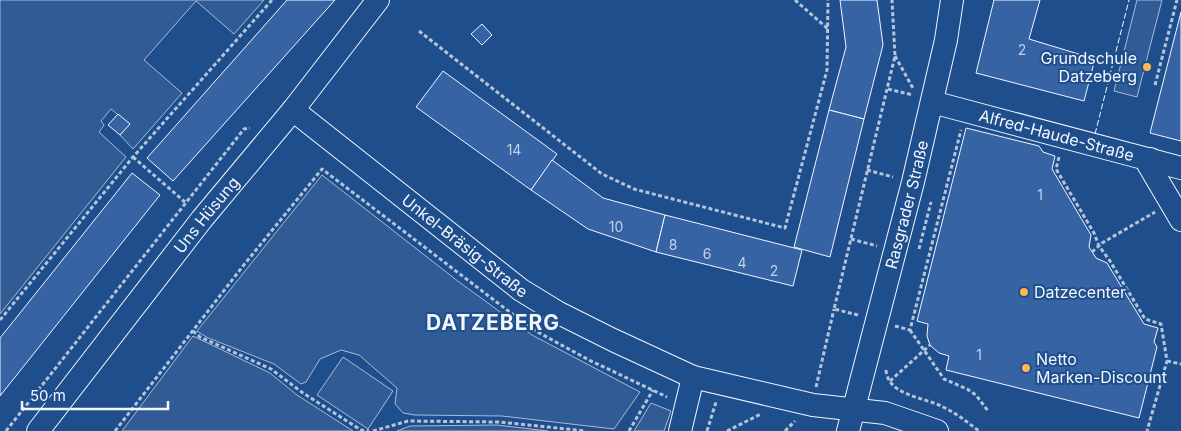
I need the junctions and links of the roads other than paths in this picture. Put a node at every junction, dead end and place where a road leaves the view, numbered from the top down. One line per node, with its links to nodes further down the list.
1 (378, 0): 4 (street, Uns Hüsung)
2 (952, 0): 3 (street, Rasgrader Straße)
3 (926, 99): 5 (street, Alfred-Haude-Straße); 9 (street, Rasgrader Straße)
4 (293, 110): 8 (street, Unkel-Bräsig-Straße); 10 (street, Uns Hüsung)
5 (1150, 159): 6 (street, Alfred-Haude-Straße); 7 (street)
6 (1181, 168)
7 (1176, 211)
8 (693, 377): 9 (street, Unkel-Bräsig-Straße); 11 (street)
9 (853, 409): 12 (street, Rasgrader Straße); 13 (street, Unkel-Bräsig-Straße)
10 (38, 431)
11 (680, 431)
12 (848, 431)
13 (937, 431)

